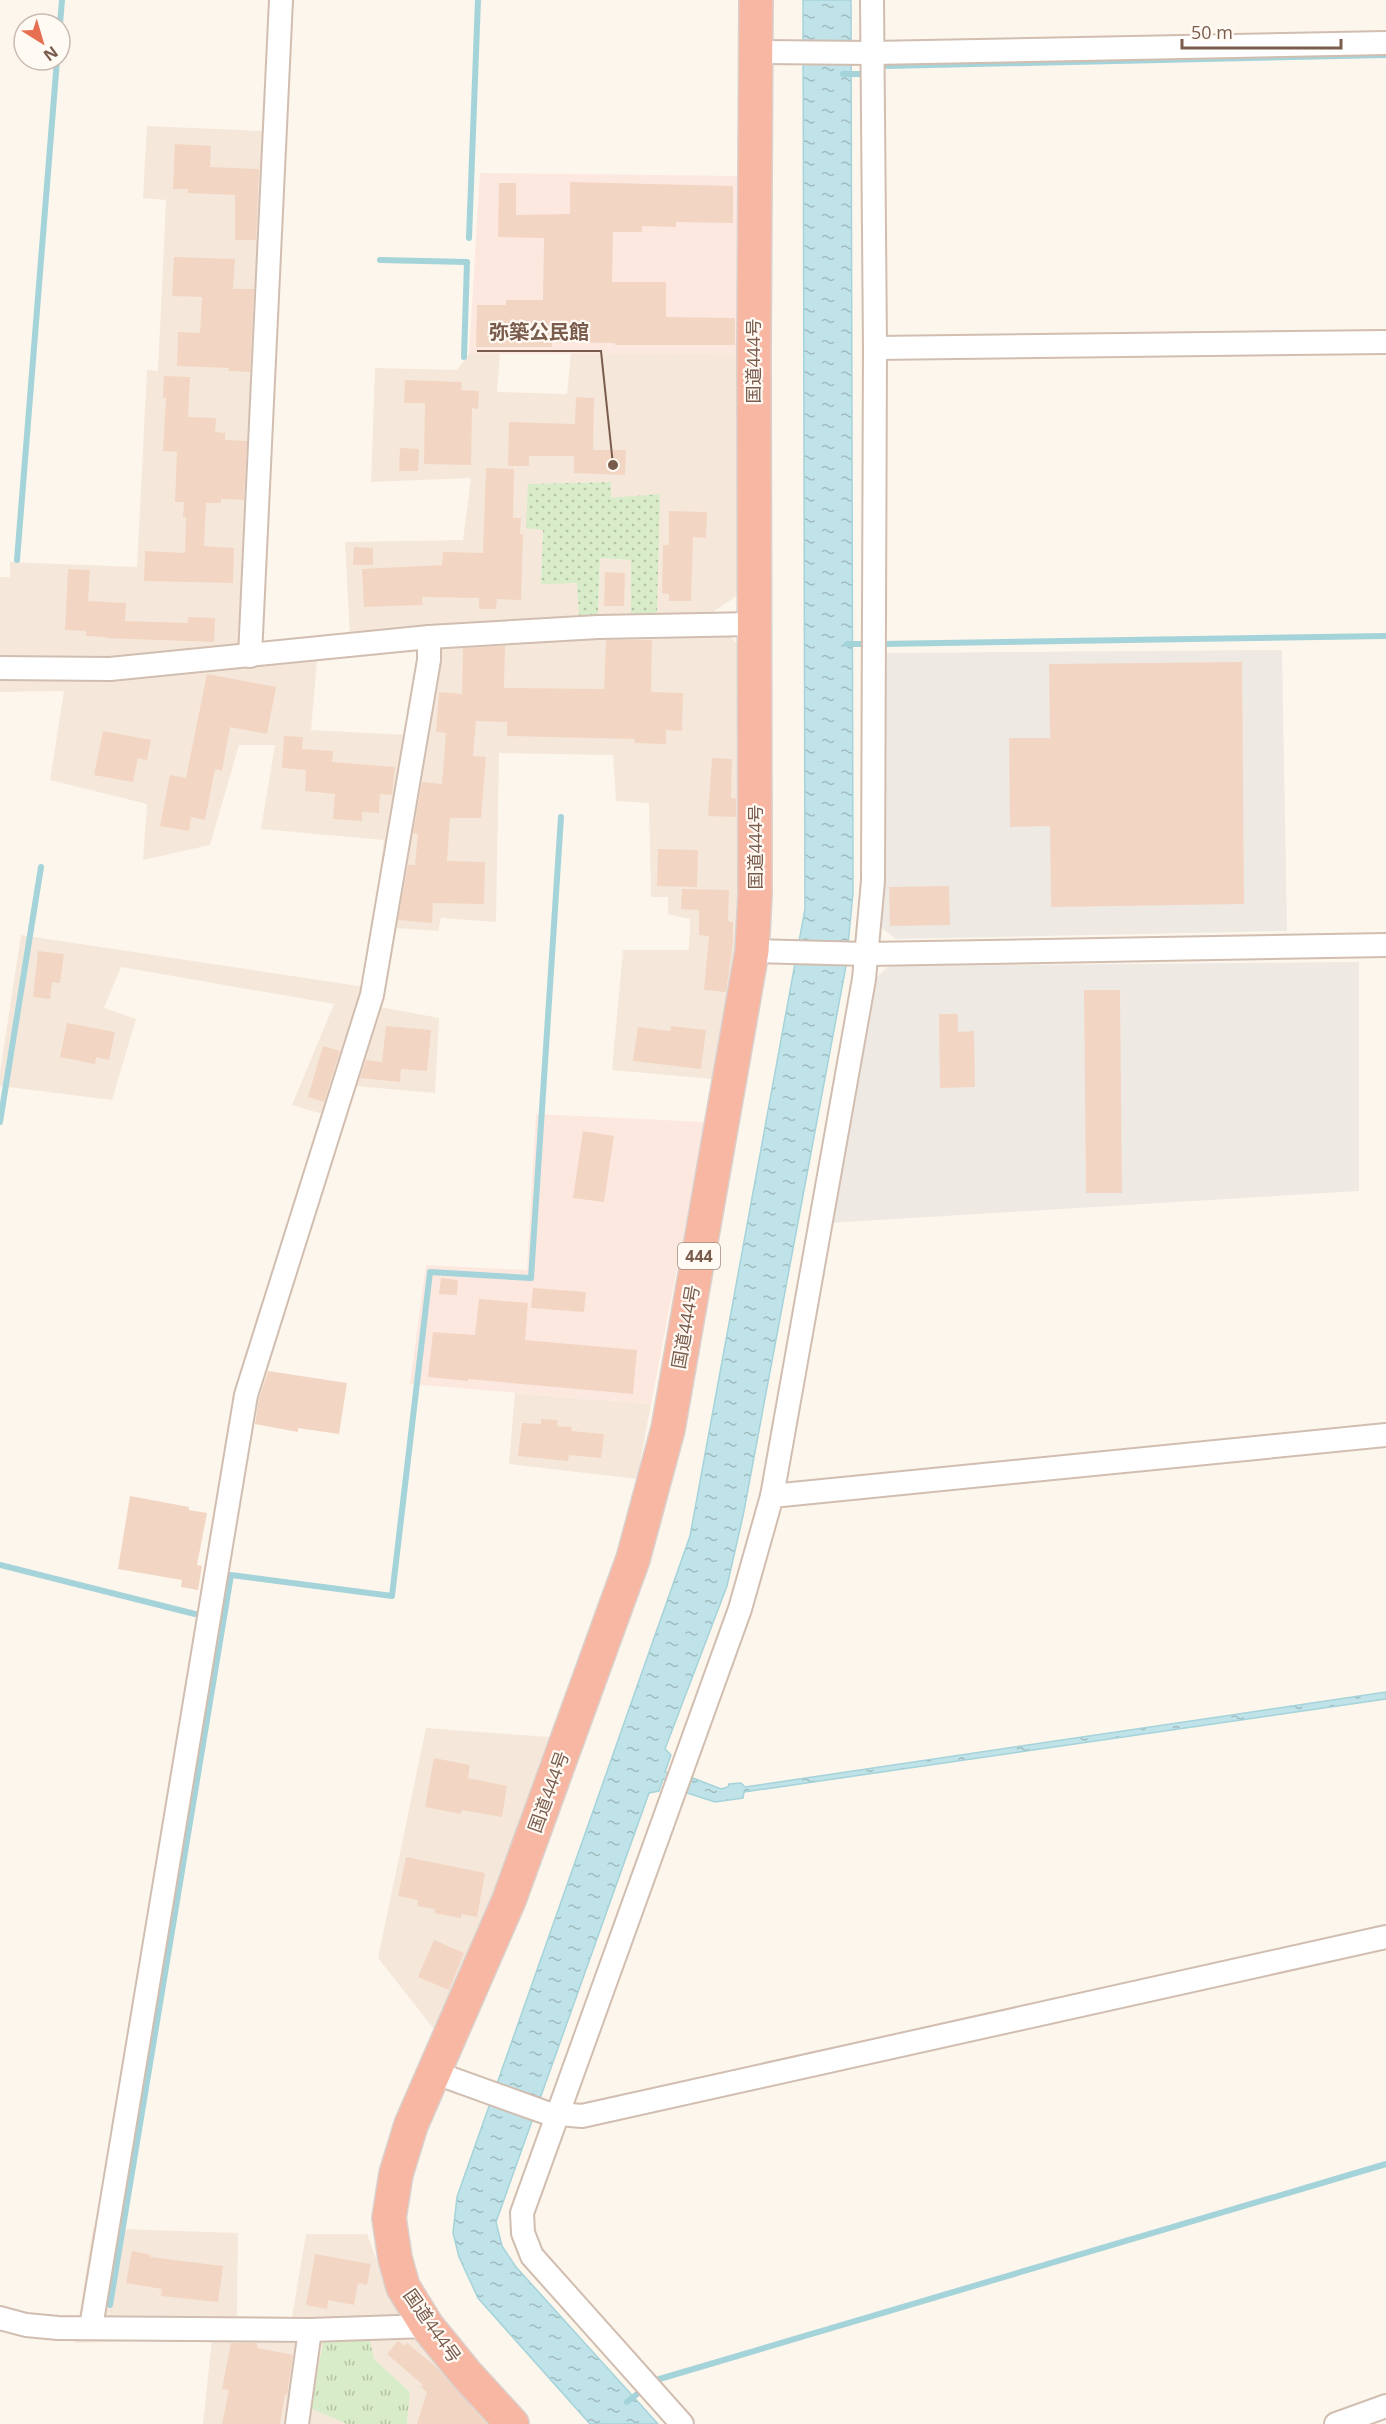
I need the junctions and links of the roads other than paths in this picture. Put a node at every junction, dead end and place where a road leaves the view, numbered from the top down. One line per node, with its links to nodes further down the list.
1 (281, 0): 11 (street)
2 (756, 0): 5 (highway, 国道444号 / 444)
3 (872, 0): 6 (street)
4 (1386, 43): 6 (street)
5 (755, 52): 6 (street); 9 (highway, 国道444号 / 444)
6 (867, 53): 8 (street)
7 (1386, 342): 8 (street)
8 (874, 348): 15 (street)
9 (754, 624): 10 (street); 14 (highway, 国道444号 / 444)
10 (429, 637): 11 (street); 23 (street)
11 (250, 656): 12 (street)
12 (0, 668)
13 (1386, 945): 15 (street)
14 (752, 951): 15 (street); 19 (highway, 国道444号 / 444)
15 (861, 954): 17 (street)
16 (1386, 1435): 17 (street)
17 (772, 1496): 20 (street)
18 (1386, 1937): 20 (street)
19 (433, 2072): 20 (street); 22 (highway, 国道444号 / 444)
20 (552, 2115): 28 (street)
21 (0, 2318): 23 (street)
22 (427, 2326): 24 (street); 27 (highway, 国道444号 / 444)
23 (91, 2327): 24 (street)
24 (310, 2330): 26 (street)
25 (1386, 2406): 29 (street)
26 (297, 2424)
27 (512, 2424)
28 (682, 2424)
29 (1336, 2424)

